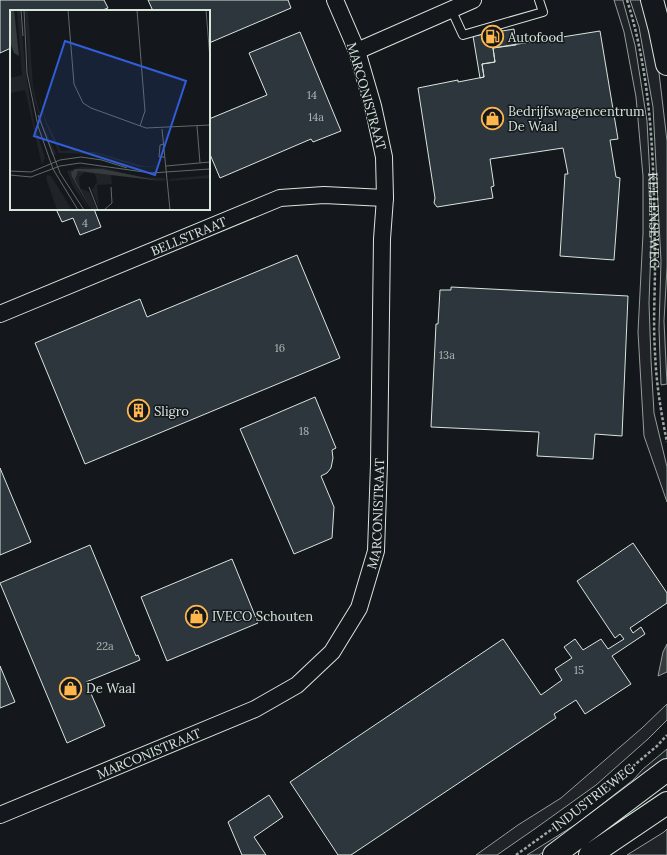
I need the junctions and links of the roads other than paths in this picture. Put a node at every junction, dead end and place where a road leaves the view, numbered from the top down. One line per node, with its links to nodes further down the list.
1 (335, 0): 6 (street, MARCONISTRAAT)
2 (473, 0): 5 (street)
3 (539, 0): 5 (lane)
4 (652, 0): 7 (main road)
5 (451, 10): 6 (street)
6 (357, 51): 8 (street, MARCONISTRAAT)
7 (667, 64)
8 (385, 198): 9 (street, BELLSTRAAT); 12 (street, MARCONISTRAAT)
9 (0, 314)
10 (667, 770): 13 (main road, INDUSTRIEWEG)
11 (667, 803): 14 (main road)
12 (0, 815)
13 (554, 855)
14 (590, 855)

